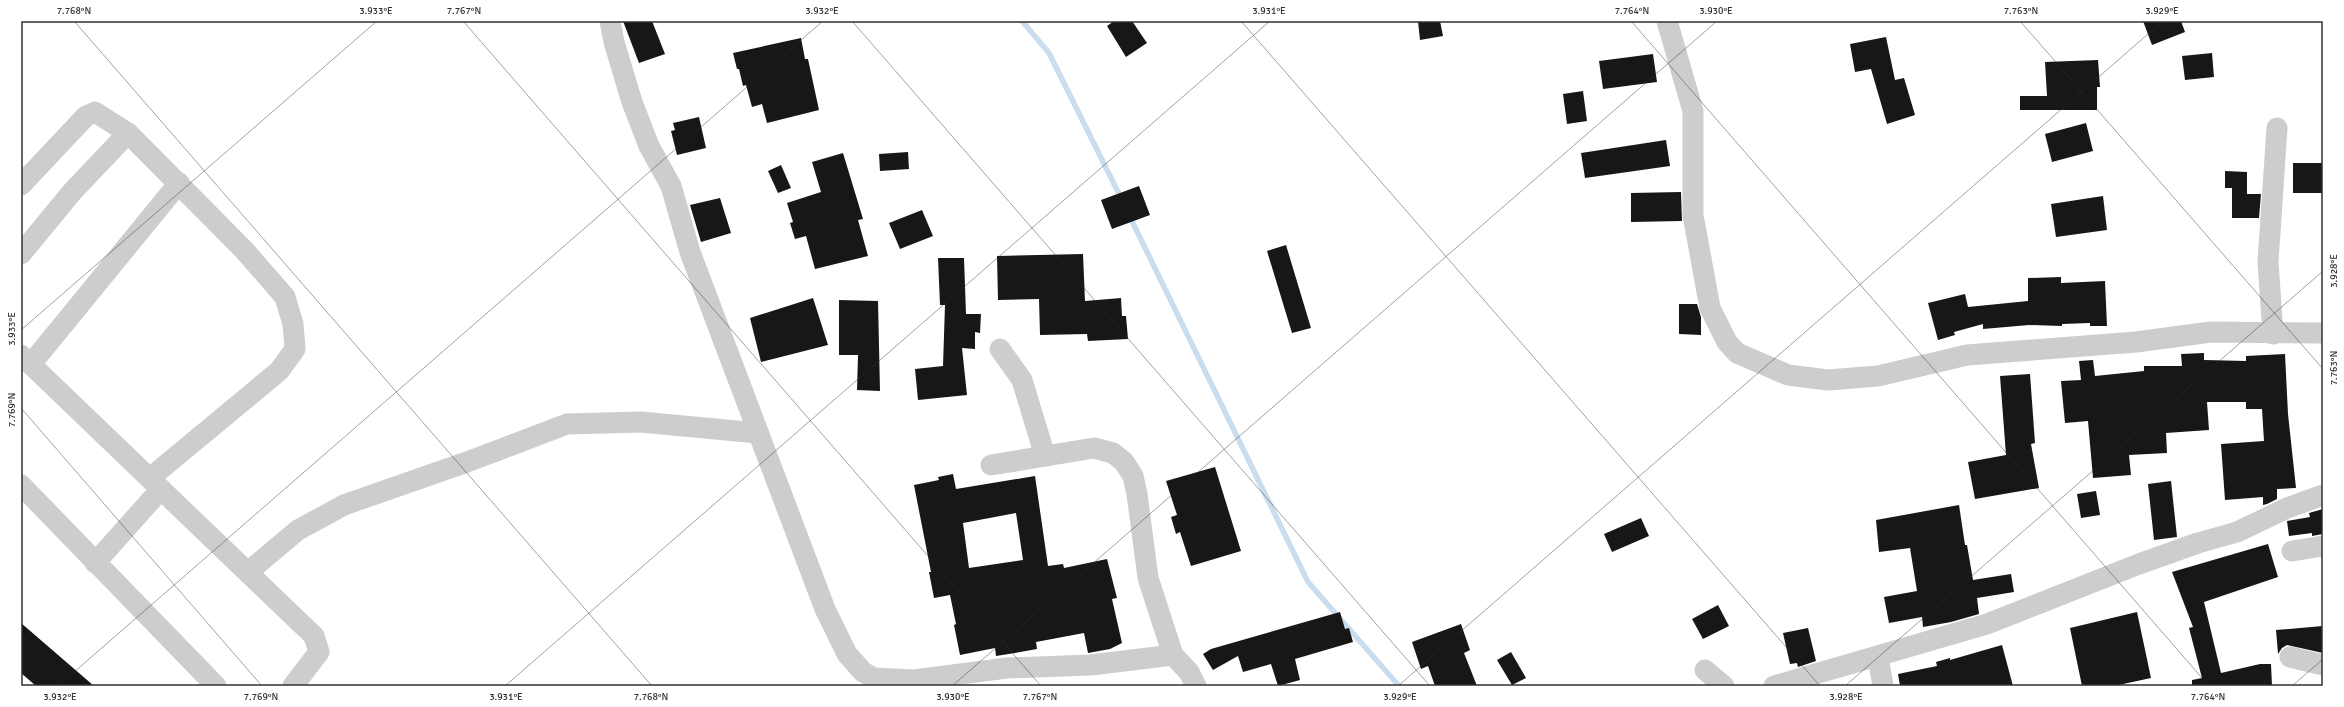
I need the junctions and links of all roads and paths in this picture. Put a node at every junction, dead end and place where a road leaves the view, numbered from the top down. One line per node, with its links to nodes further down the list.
1 (610, 21): 12 (street)
2 (1667, 21): 9 (street)
3 (2277, 128): 9 (street)
4 (128, 133): 5 (street); 6 (street); 7 (street)
5 (179, 183): 11 (street); 15 (street)
6 (21, 185)
7 (21, 254)
8 (2323, 333): 9 (street)
9 (2273, 334)
10 (1000, 349): 13 (street)
11 (26, 359): 15 (street)
12 (758, 433): 21 (street); 22 (street)
13 (1045, 456): 14 (street); 22 (street)
14 (991, 465)
15 (156, 484): 20 (street); 21 (street)
16 (21, 485): 20 (street)
17 (2323, 495): 23 (street)
18 (2323, 546): 19 (street)
19 (2292, 551)
20 (95, 562): 27 (street)
21 (248, 572): 28 (street)
22 (1173, 655): 29 (street)
23 (1878, 657): 31 (street); 32 (street)
24 (2290, 657): 25 (street)
25 (2323, 665)
26 (1705, 670): 30 (street)
27 (216, 686)
28 (293, 686)
29 (1196, 686)
30 (1724, 686)
31 (1774, 686)
32 (1883, 686)

